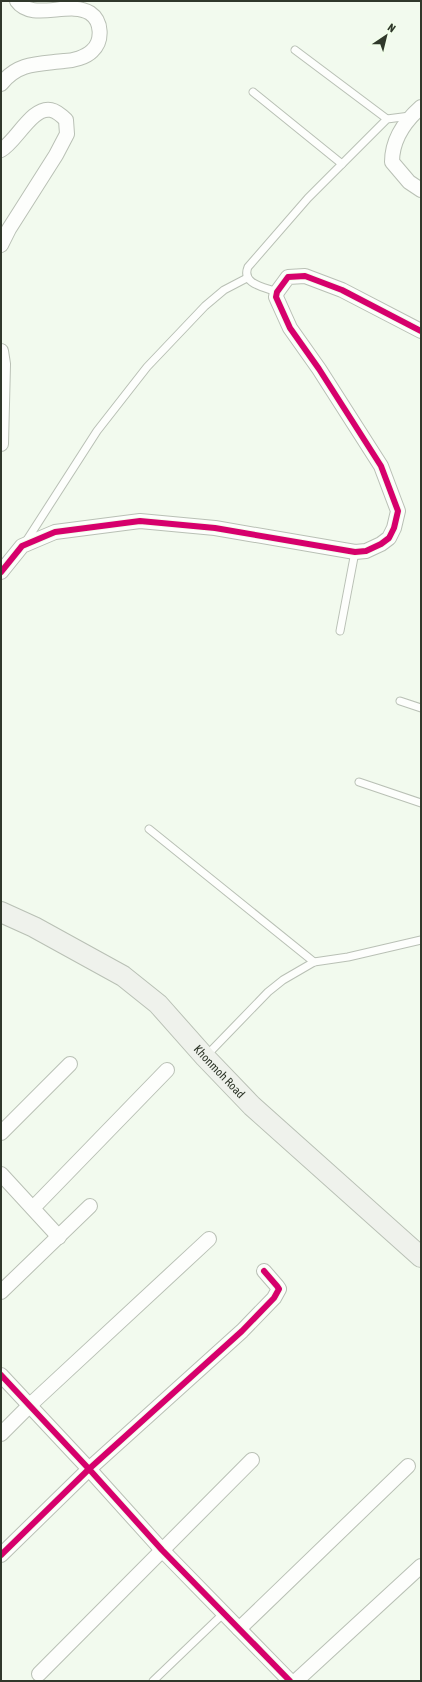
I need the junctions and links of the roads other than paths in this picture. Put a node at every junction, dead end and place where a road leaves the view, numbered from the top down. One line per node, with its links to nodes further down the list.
1 (17, 1): 3 (street)
2 (295, 50): 7 (lane)
3 (1, 84)
4 (253, 92): 9 (lane)
5 (421, 107): 6 (street)
6 (410, 116): 7 (lane); 10 (street)
7 (387, 119): 9 (lane)
8 (1, 150): 11 (street)
9 (342, 164): 12 (lane)
10 (421, 190)
11 (1, 245)
12 (247, 278): 13 (lane); 17 (lane)
13 (277, 292): 14 (street); 18 (street)
14 (421, 331)
15 (1, 351): 16 (street)
16 (1, 444)
17 (22, 546): 18 (street); 19 (street)
18 (355, 552): 20 (lane)
19 (1, 572)
20 (340, 631)
21 (400, 701): 22 (lane)
22 (421, 708)
23 (359, 782): 24 (lane)
24 (421, 803)
25 (149, 829): 28 (lane)
26 (1, 912): 29 (main road, Khonmoh Road)
27 (421, 940): 28 (lane)
28 (314, 962): 29 (lane)
29 (205, 1057): 38 (main road, Khonmoh Road)
30 (70, 1064): 32 (street)
31 (167, 1070): 35 (street)
32 (1, 1133)
33 (1, 1174): 35 (street)
34 (90, 1206): 36 (street)
35 (33, 1208): 36 (street)
36 (59, 1237): 40 (street)
37 (209, 1239): 42 (street)
38 (421, 1257)
39 (264, 1271): 46 (street)
40 (1, 1292)
41 (1, 1375): 42 (street)
42 (30, 1405): 43 (street); 46 (street)
43 (1, 1434)
44 (252, 1460): 47 (street)
45 (408, 1466): 51 (street)
46 (89, 1469): 47 (street); 48 (street)
47 (162, 1550): 50 (street); 52 (street)
48 (1, 1555)
49 (421, 1566): 55 (street)
50 (224, 1613): 51 (street); 53 (lane)
51 (239, 1629): 54 (street)
52 (39, 1674)
53 (153, 1681)
54 (290, 1681)
55 (296, 1681)

